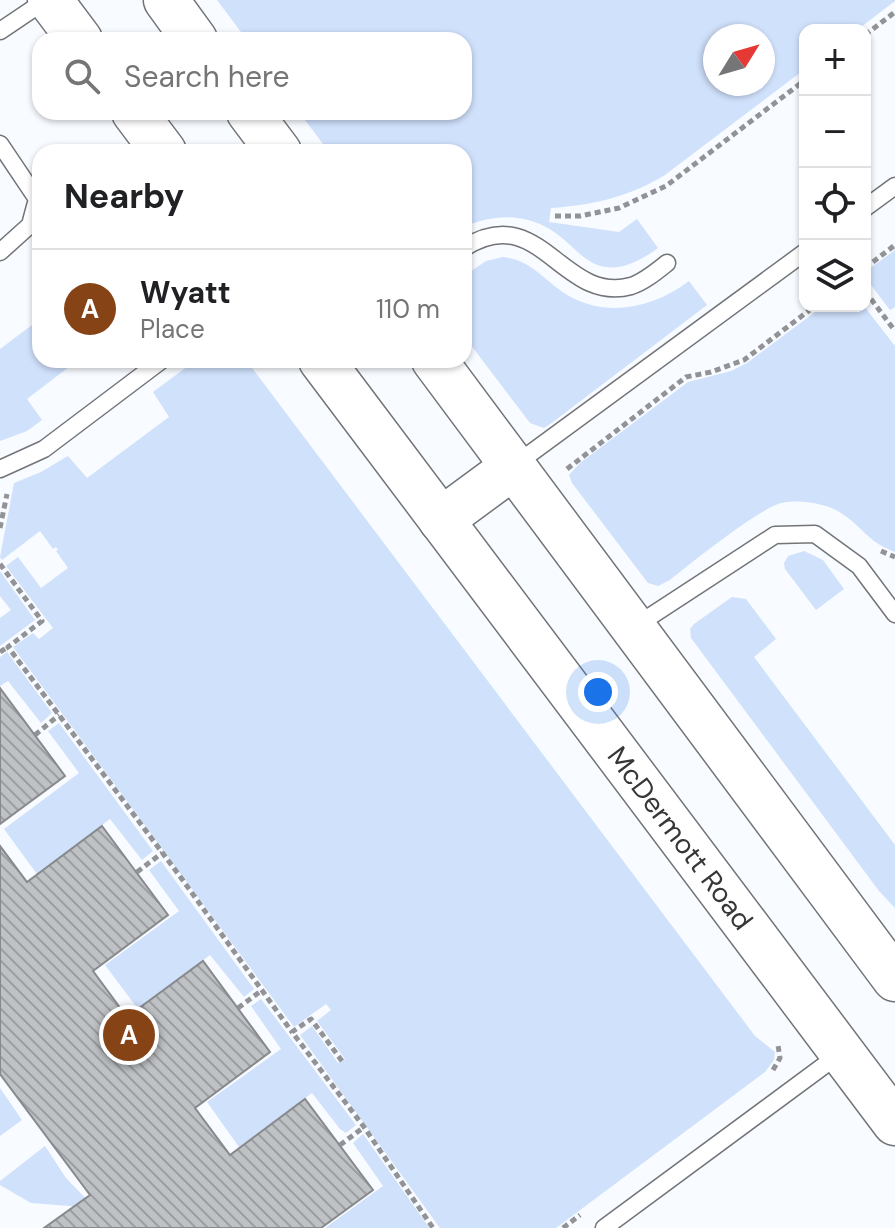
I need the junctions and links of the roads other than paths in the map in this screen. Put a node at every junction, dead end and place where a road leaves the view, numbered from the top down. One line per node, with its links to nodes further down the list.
1 (48, 0): 3 (lane); 4 (main road)
2 (166, 0): 5 (main road)
3 (0, 31)
4 (74, 32)
5 (189, 32)
6 (140, 120): 9 (main road)
7 (255, 120): 10 (main road)
8 (0, 144): 12 (lane)
9 (158, 144)
10 (273, 144)
11 (895, 186): 13 (lane)
12 (32, 192)
13 (871, 204)
14 (32, 218): 16 (lane)
15 (472, 243): 18 (lane)
16 (0, 252)
17 (799, 256): 22 (lane)
18 (667, 263)
19 (151, 368): 23 (lane)
20 (327, 368): 24 (main road, McDermott Road)
21 (440, 368): 22 (main road)
22 (513, 467): 24 (main road); 26 (main road)
23 (0, 469)
24 (441, 520): 28 (main road, McDermott Road)
25 (895, 614): 26 (lane)
26 (633, 628): 27 (main road)
27 (895, 979)
28 (842, 1053): 29 (main road, McDermott Road); 30 (lane)
29 (895, 1123)
30 (604, 1228)

